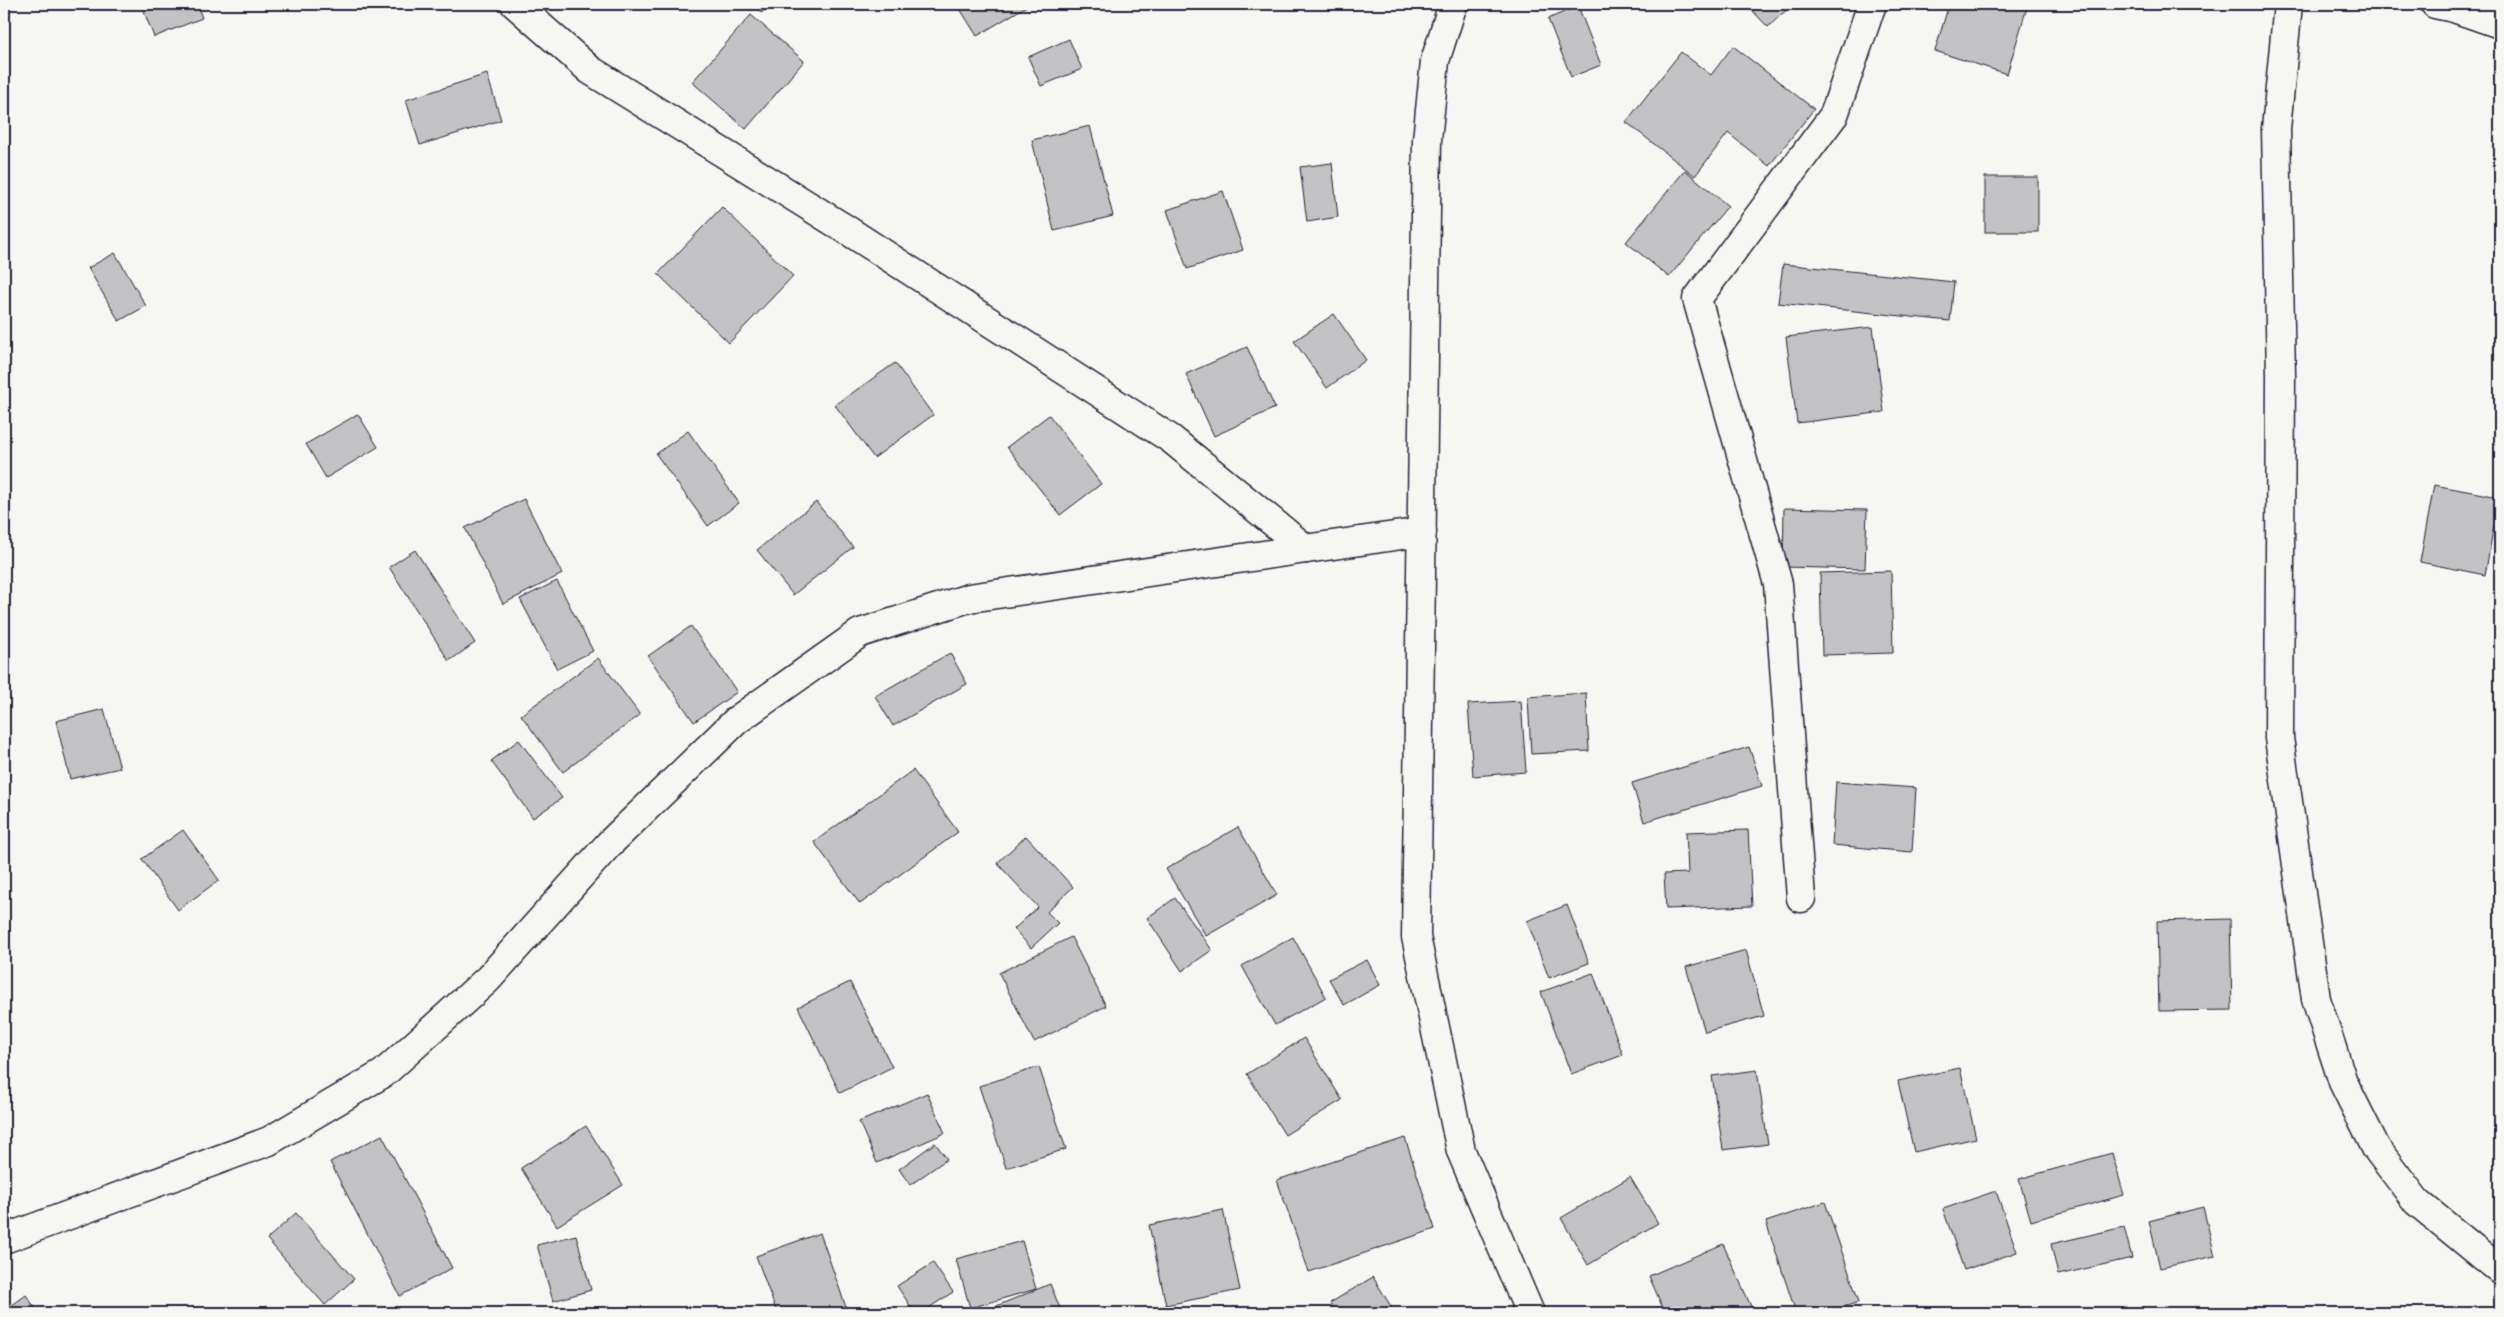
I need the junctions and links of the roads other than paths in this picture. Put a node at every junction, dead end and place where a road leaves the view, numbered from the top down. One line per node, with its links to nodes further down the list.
1 (515, 4): 8 (street)
2 (1453, 4): 7 (street)
3 (1872, 4): 9 (street)
4 (2288, 4): 11 (street)
5 (2435, 4): 6 (street)
6 (2500, 24)
7 (1422, 532): 8 (street); 12 (street)
8 (1306, 549): 10 (street)
9 (1801, 898)
10 (4, 1239)
11 (2500, 1270)
12 (1529, 1312)

